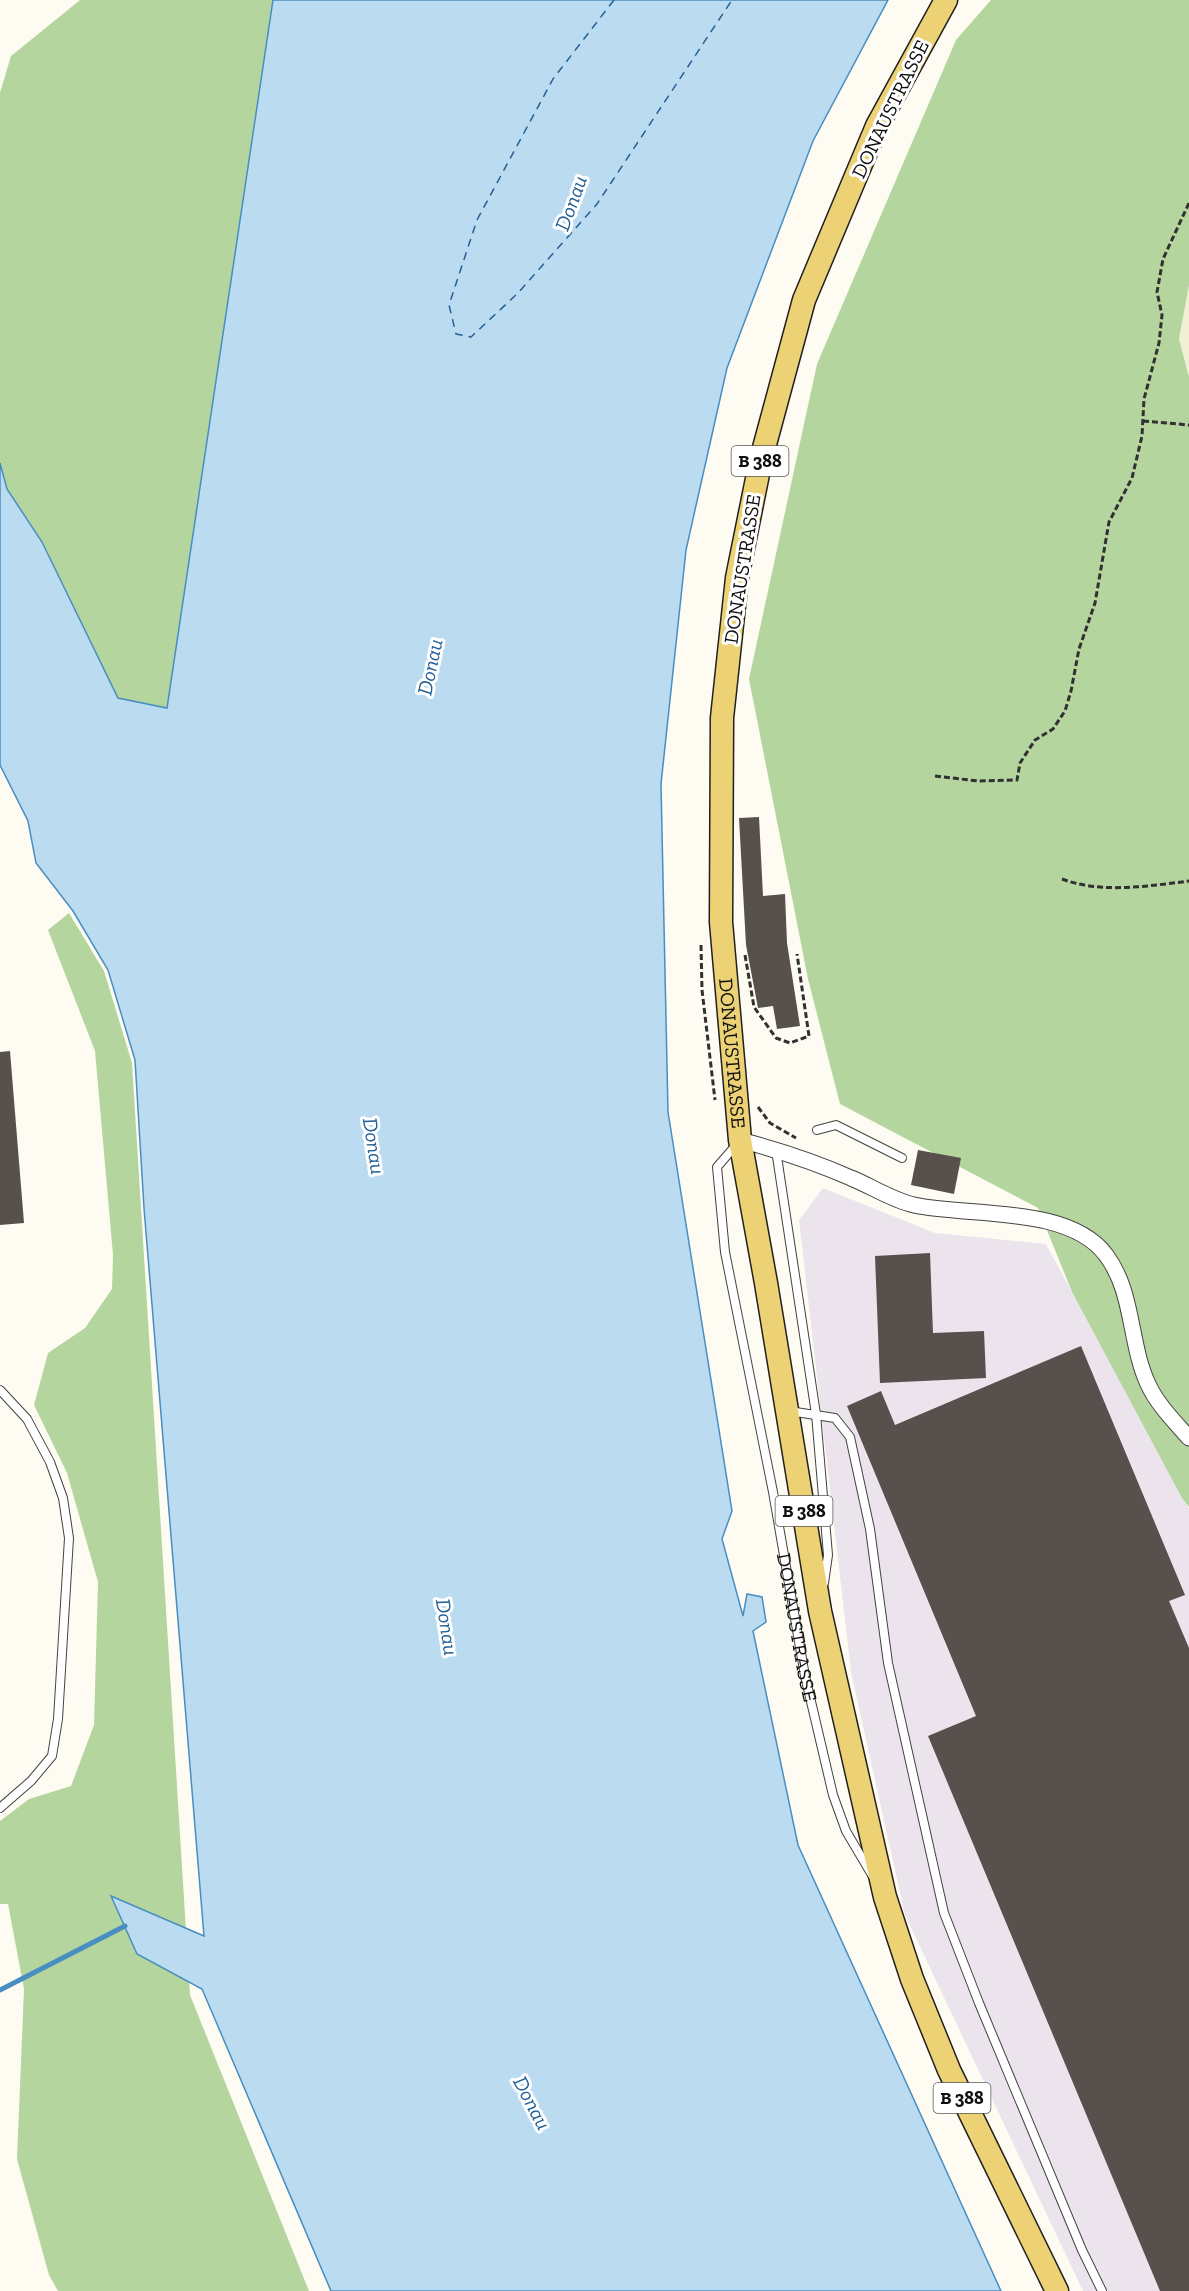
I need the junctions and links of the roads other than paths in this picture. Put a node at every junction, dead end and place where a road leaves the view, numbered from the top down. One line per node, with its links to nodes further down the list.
1 (946, 0): 3 (main road, DONAUSTRASSE / B 388)
2 (817, 1130): 5 (lane)
3 (740, 1140): 4 (street); 7 (main road, DONAUSTRASSE / B 388); 12 (lane, DONAUSTRASSE / B 388)
4 (776, 1150): 8 (lane); 9 (street)
5 (902, 1158)
6 (0, 1389): 11 (lane)
7 (787, 1411): 8 (lane); 10 (main road, DONAUSTRASSE / B 388)
8 (816, 1414): 10 (lane); 14 (lane)
9 (1189, 1438)
10 (820, 1611): 12 (main road, DONAUSTRASSE / B 388)
11 (0, 1808)
12 (885, 1897): 13 (main road, DONAUSTRASSE / B 388)
13 (1058, 2291)
14 (1102, 2291)

